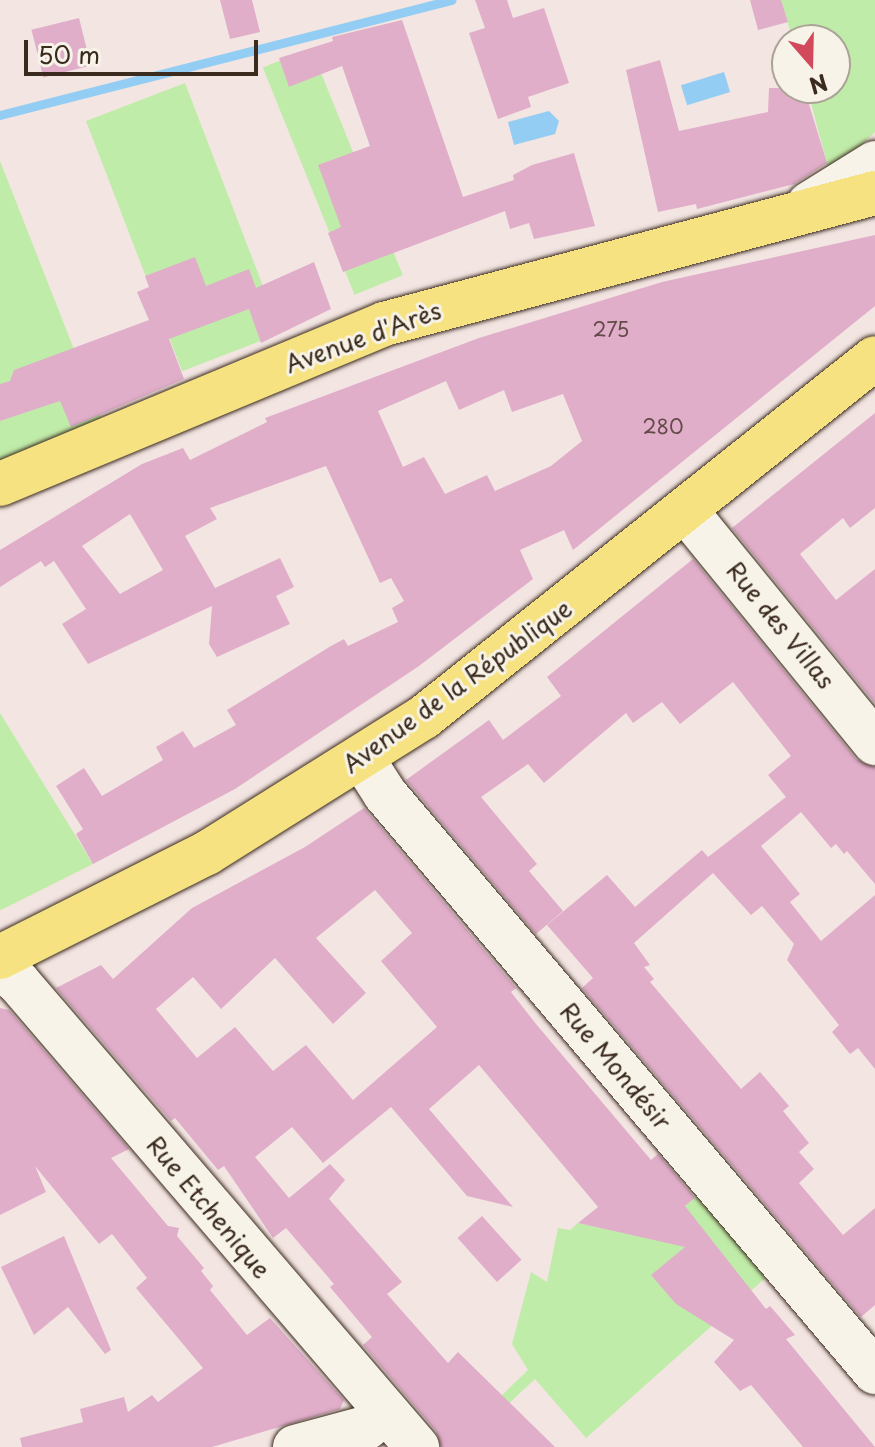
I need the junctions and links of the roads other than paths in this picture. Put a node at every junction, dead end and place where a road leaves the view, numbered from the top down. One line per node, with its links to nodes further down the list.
1 (875, 163): 3 (street, Avenue d'Arès)
2 (875, 193): 3 (main road, Avenue d'Arès)
3 (785, 217): 5 (main road, Avenue d'Arès)
4 (875, 358): 6 (main road, Avenue de la République)
5 (0, 484)
6 (685, 510): 7 (street, Rue des Villas); 8 (main road, Avenue de la République)
7 (875, 743)
8 (362, 758): 9 (main road, Avenue de la République); 11 (street, Rue Mondésir)
9 (0, 957)
10 (0, 968): 12 (street, Rue Etchenique)
11 (875, 1372)
12 (387, 1412): 13 (street); 14 (street, Rue Etchenique)
13 (295, 1447)
14 (417, 1447)

